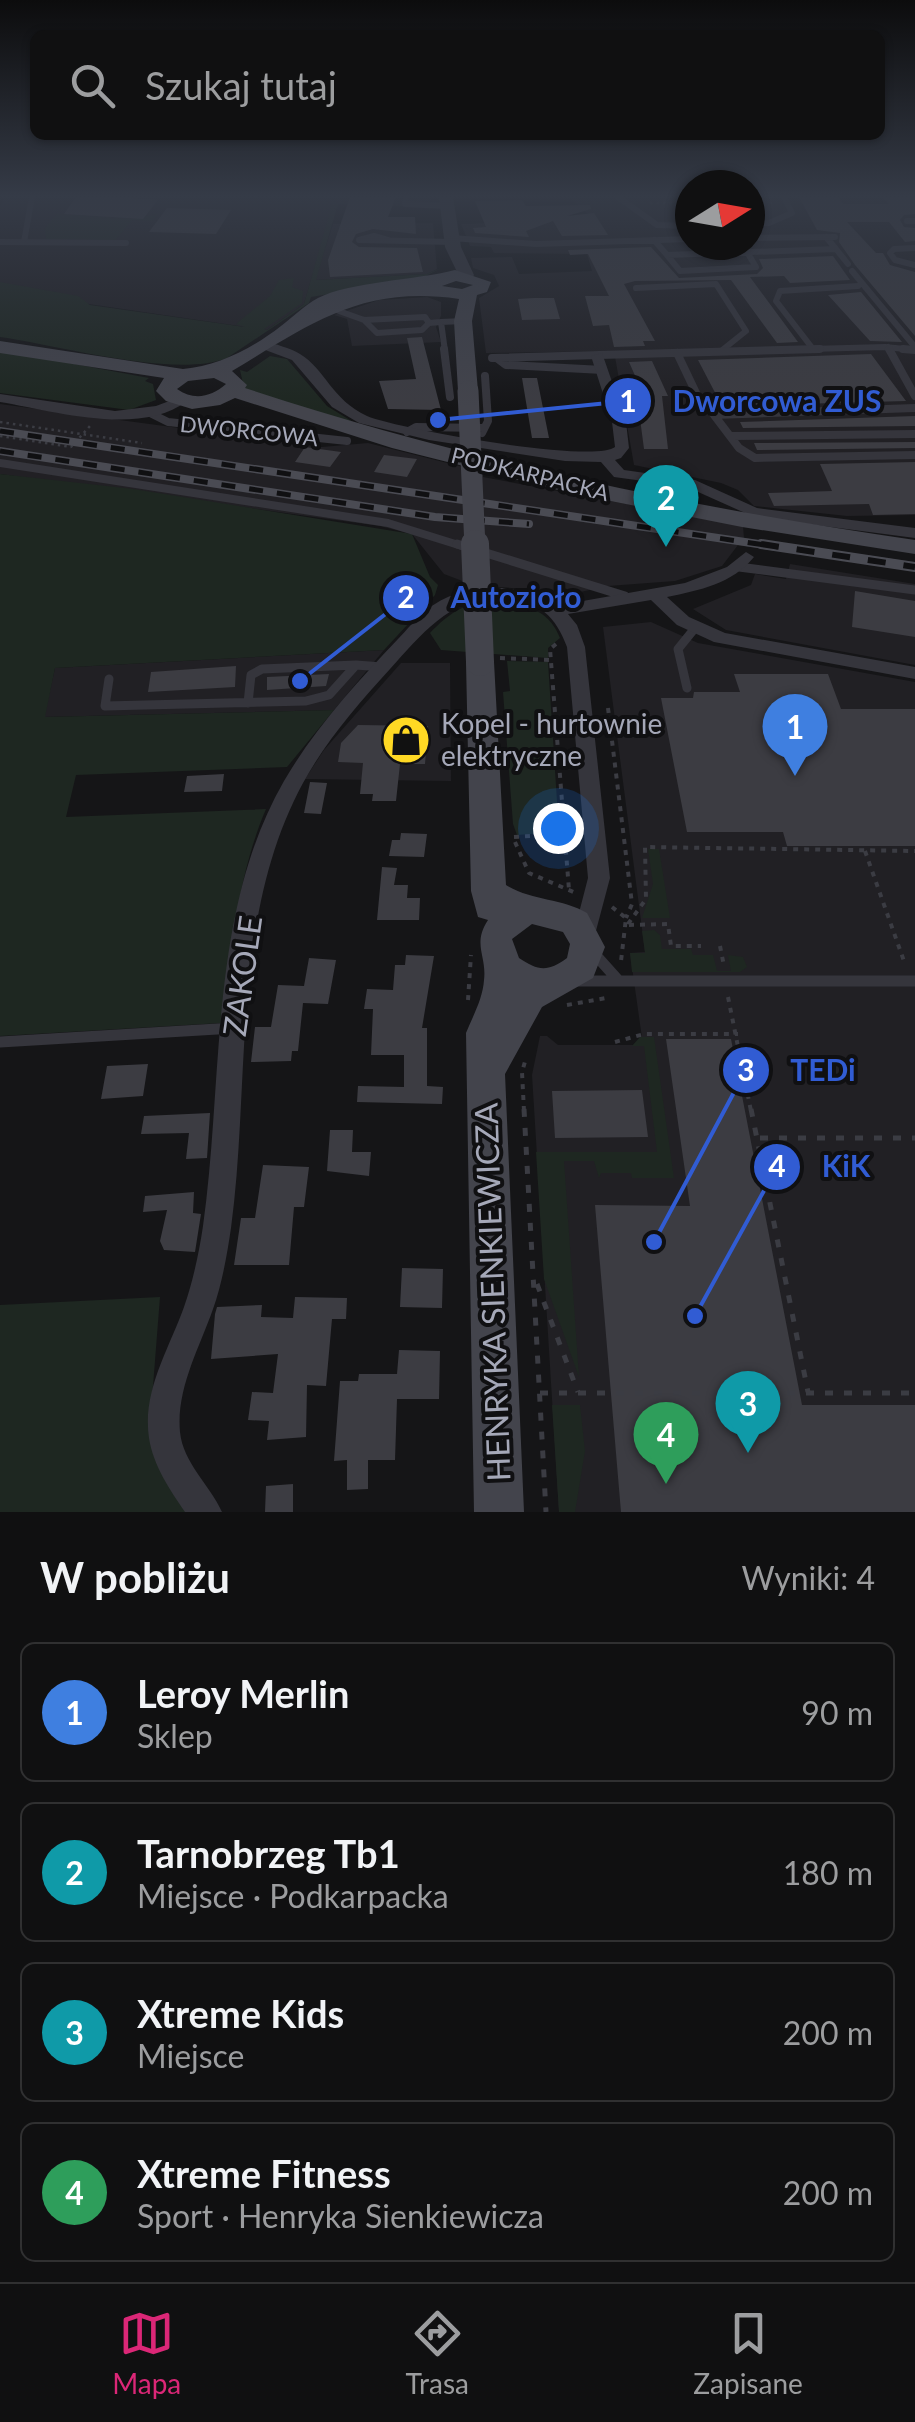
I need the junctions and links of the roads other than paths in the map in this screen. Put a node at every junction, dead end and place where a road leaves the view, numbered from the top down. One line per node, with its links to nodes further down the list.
1 (452, 268): 5 (street, HENRYKA SIENKIEWICZA)
2 (677, 268): 3 (lane)
3 (749, 268)
4 (850, 268): 15 (lane)
5 (451, 285): 8 (main road); 10 (main road, HENRYKA SIENKIEWICZA)
6 (858, 286): 16 (lane)
7 (636, 288): 18 (lane)
8 (324, 306): 9 (lane); 17 (main road)
9 (364, 320): 12 (lane); 12 (lane)
10 (462, 321): 11 (lane); 25 (main road, HENRYKA SIENKIEWICZA)
11 (441, 322): 12 (lane); 25 (lane)
12 (429, 323)
13 (0, 346): 24 (main road)
14 (888, 347): 15 (lane); 16 (lane); 26 (lane)
15 (915, 348)
16 (813, 349): 18 (lane)
17 (256, 350): 23 (main road); 32 (street)
18 (720, 351): 19 (lane)
19 (677, 353): 21 (lane); 30 (lane)
20 (495, 358): 22 (lane)
21 (598, 358): 22 (lane); 22 (lane); 38 (street)
22 (554, 361)
23 (223, 384): 24 (main road); 24 (main road); 41 (main road, PODKARPACKA)
24 (177, 387): 29 (street, DWORCOWA)
25 (468, 388): 31 (lane); 53 (main road, HENRYKA SIENKIEWICZA, bridge)
26 (915, 396)
27 (0, 398): 29 (street, DWORCOWA)
28 (915, 408): 30 (lane)
29 (152, 414): 35 (lane, DWORCOWA)
30 (714, 415): 34 (lane)
31 (484, 428): 32 (lane); 36 (lane)
32 (406, 432): 36 (street)
33 (915, 434): 34 (lane)
34 (730, 436): 37 (lane)
35 (348, 441)
36 (476, 443): 38 (street)
37 (915, 456)
38 (605, 458): 40 (street)
39 (0, 463): 45 (lane)
40 (915, 533)
41 (915, 548)
42 (743, 562): 43 (lane); 44 (street)
43 (915, 590)
44 (652, 592): 45 (street); 47 (street)
45 (624, 596): 46 (street)
46 (558, 611): 48 (street, ZAKOLE); 54 (street)
47 (695, 628): 49 (street); 51 (lane)
48 (369, 666): 52 (lane); 52 (lane); 60 (street, ZAKOLE)
49 (915, 673)
50 (110, 679): 52 (lane)
51 (687, 688)
52 (248, 703)
53 (488, 890): 54 (main road); 56 (main road, HENRYKA SIENKIEWICZA)
54 (573, 902): 55 (main road); 56 (main road)
55 (586, 940): 57 (lane); 59 (main road, HENRYKA SIENKIEWICZA)
56 (500, 952): 59 (main road); 62 (main road, HENRYKA SIENKIEWICZA)
57 (619, 974): 58 (lane); 59 (lane)
58 (915, 981)
59 (558, 990): 62 (main road, HENRYKA SIENKIEWICZA)
60 (234, 1028): 61 (lane); 63 (street, ZAKOLE)
61 (0, 1042)
62 (488, 1071): 64 (main road, HENRYKA SIENKIEWICZA)
63 (205, 1512)
64 (499, 1512)

